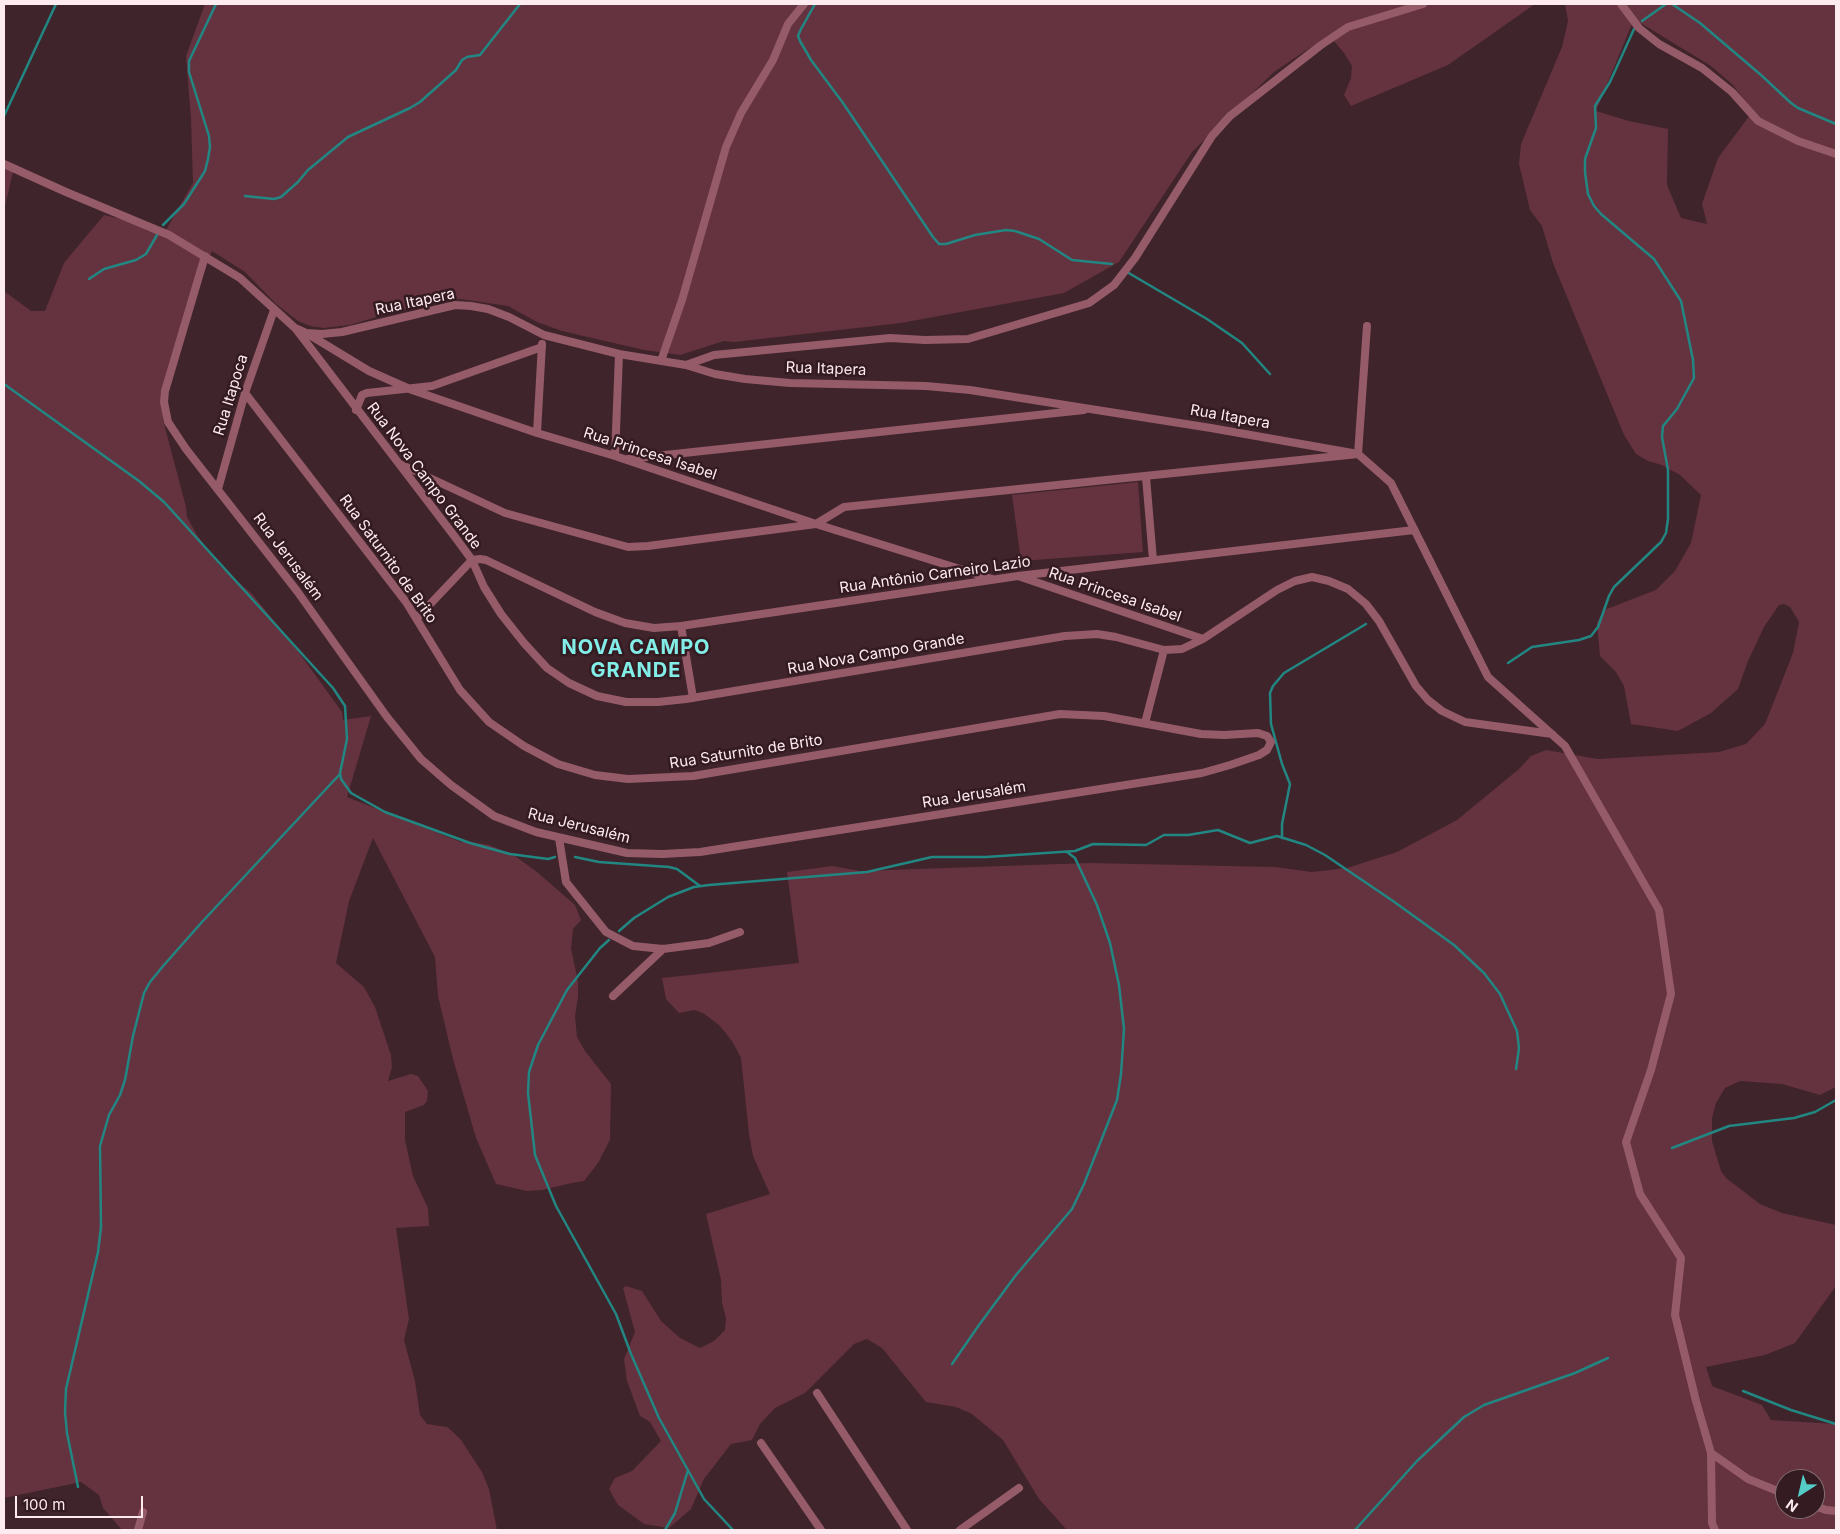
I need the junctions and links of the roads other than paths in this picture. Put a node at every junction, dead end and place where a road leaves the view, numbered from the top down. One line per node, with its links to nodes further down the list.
1 (804, 4): 14 (street)
2 (1423, 4): 15 (street)
3 (1622, 4): 4 (street)
4 (1836, 154)
5 (4, 164): 6 (street, Rua Itapera)
6 (205, 256): 7 (street, Rua Itapera); 26 (street, Rua Jerusalém)
7 (274, 310): 9 (street, Rua Itapera); 17 (street, Rua Itapoca)
8 (1367, 326): 21 (street)
9 (295, 328): 10 (street, Rua Itapera); 19 (street, Rua Nova Campo Grande)
10 (306, 333): 11 (street, Rua Itapera); 16 (street, Rua Princesa Isabel)
11 (544, 335): 12 (street); 13 (street, Rua Itapera)
12 (542, 346): 16 (street); 20 (street)
13 (619, 354): 14 (street, Rua Itapera); 22 (street)
14 (661, 360): 15 (street, Rua Itapera)
15 (686, 365): 18 (street, Rua Itapera)
16 (412, 390): 19 (street); 20 (street, Rua Princesa Isabel)
17 (245, 394): 26 (street, Rua Itapoca); 33 (street, Rua Saturnito de Brito)
18 (1096, 409): 21 (street, Rua Itapera); 23 (street)
19 (356, 410): 24 (street, Rua Nova Campo Grande)
20 (537, 432): 22 (street, Rua Princesa Isabel)
21 (1358, 454): 25 (street); 28 (street)
22 (615, 456): 23 (street, Rua Princesa Isabel)
23 (624, 459): 27 (street, Rua Princesa Isabel)
24 (398, 463): 27 (street); 29 (street, Rua Nova Campo Grande)
25 (1146, 477): 27 (street); 30 (street)
26 (218, 489): 41 (street, Rua Jerusalém)
27 (816, 524): 32 (street, Rua Princesa Isabel)
28 (1414, 530): 30 (street, Rua Antônio Carneiro Lazio); 39 (street)
29 (472, 560): 33 (street); 34 (street, Rua Antônio Carneiro Lazio); 37 (street, Rua Nova Campo Grande)
30 (1153, 560): 31 (street, Rua Antônio Carneiro Lazio)
31 (1018, 576): 32 (street, Rua Antônio Carneiro Lazio); 35 (street, Rua Princesa Isabel)
32 (994, 580): 34 (street, Rua Antônio Carneiro Lazio)
33 (417, 618): 38 (street, Rua Saturnito de Brito)
34 (681, 626): 37 (street)
35 (1203, 640): 36 (street, Rua Nova Campo Grande); 39 (street, Rua Nova Campo Grande)
36 (1164, 650): 37 (street, Rua Nova Campo Grande); 38 (street)
37 (693, 698)
38 (1145, 723): 40 (street, Rua Saturnito de Brito)
39 (1552, 734): 47 (street)
40 (1271, 742): 41 (street, Rua Jerusalém)
41 (559, 838): 43 (street)
42 (740, 932): 43 (street)
43 (663, 948): 44 (street)
44 (613, 996)
45 (817, 1393): 53 (street)
46 (761, 1443): 52 (street)
47 (1711, 1453): 49 (street); 55 (street)
48 (1019, 1488): 54 (street)
49 (1775, 1490)
50 (143, 1512): 51 (street)
51 (138, 1530)
52 (821, 1530)
53 (907, 1530)
54 (960, 1530)
55 (1715, 1530)

